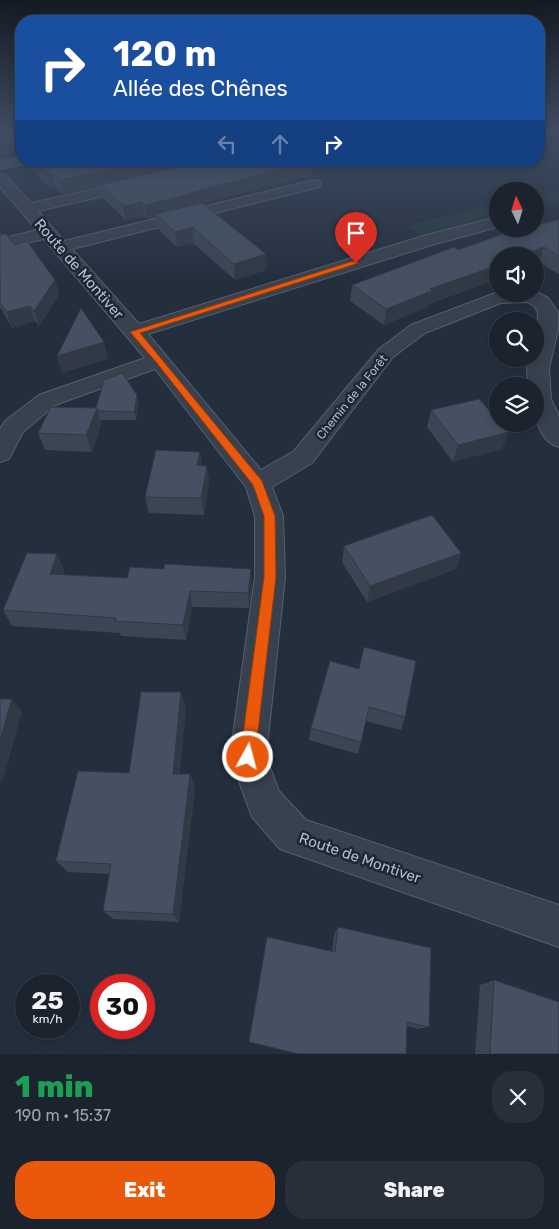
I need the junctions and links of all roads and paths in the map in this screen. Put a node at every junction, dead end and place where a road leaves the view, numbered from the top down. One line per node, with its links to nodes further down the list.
1 (4, 182): 4 (street, Route de Montiver)
2 (148, 182): 4 (street)
3 (314, 184): 6 (street)
4 (27, 209): 6 (street, Route de Montiver)
5 (489, 224): 8 (street)
6 (54, 240): 7 (street); 8 (street, Route de Montiver)
7 (0, 244)
8 (134, 332): 9 (street, Route de Montiver)
9 (159, 360): 11 (street); 12 (street, Route de Montiver)
10 (559, 439): 12 (street, Chemin de la Forêt)
11 (0, 454)
12 (258, 484): 13 (street, Route de Montiver)
13 (559, 926)

